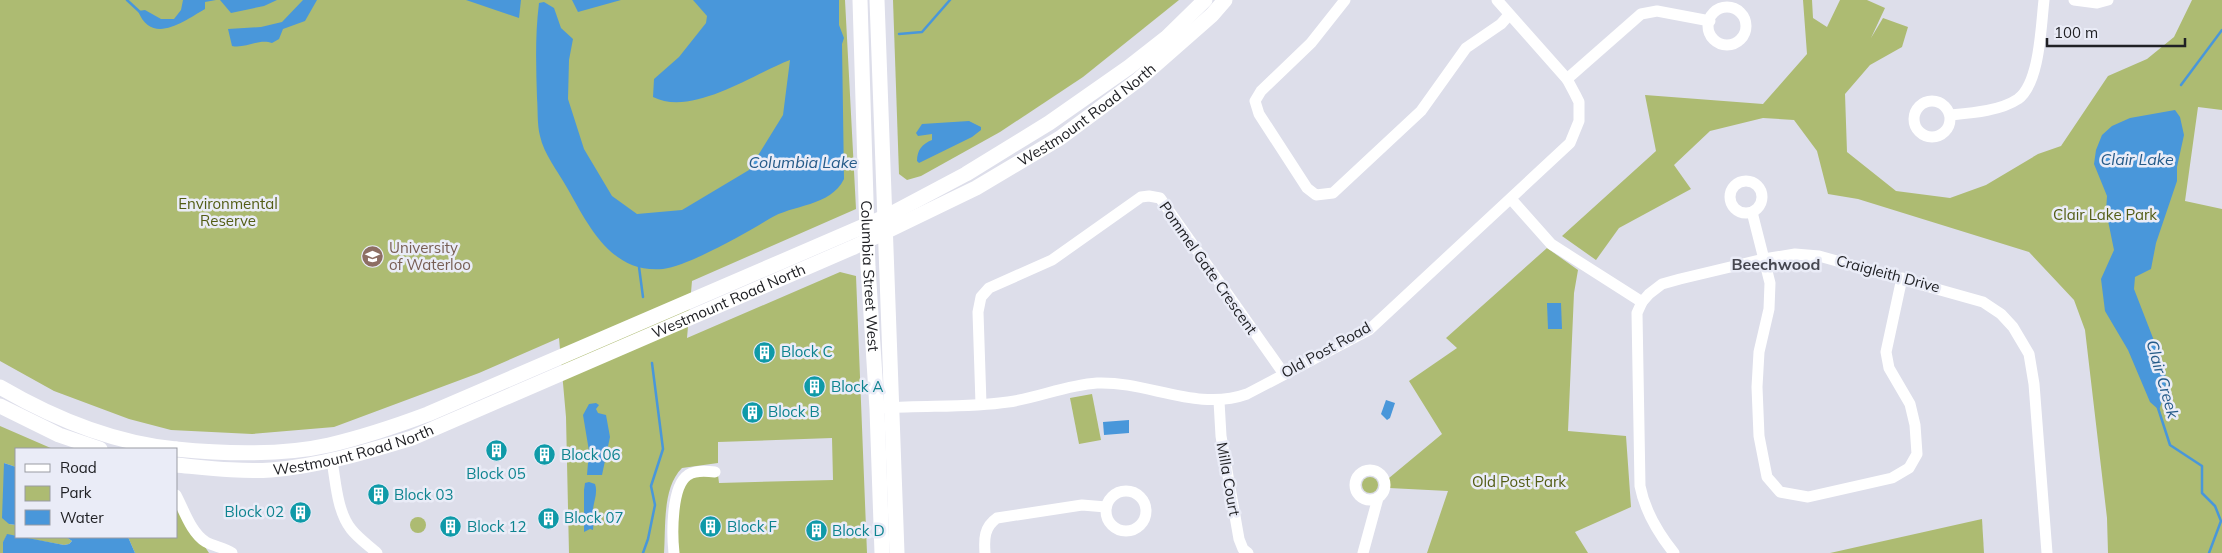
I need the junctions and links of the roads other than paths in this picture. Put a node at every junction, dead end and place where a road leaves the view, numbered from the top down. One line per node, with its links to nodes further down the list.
1 (860, 0): 17 (main road, Columbia Street West)
2 (877, 0): 16 (main road, Columbia Street West)
3 (1205, 0): 16 (main road, Westmount Road North)
4 (1226, 0): 18 (main road, Westmount Road North)
5 (1345, 0): 10 (street)
6 (1497, 0): 10 (street, Old Post Road)
7 (2044, 0): 13 (street)
8 (2074, 0): 9 (street)
9 (2108, 0)
10 (1508, 16): 12 (street, Old Post Road)
11 (1710, 21): 12 (street)
12 (1567, 79): 14 (street, Old Post Road)
13 (1950, 115)
14 (1511, 199): 22 (street); 23 (street, Old Post Road)
15 (1752, 212): 20 (street)
16 (884, 217): 17 (main road, Westmount Road North); 18 (main road, Columbia Street West)
17 (867, 224): 19 (main road, Columbia Street West); 31 (main road, Westmount Road North)
18 (884, 232): 19 (main road, Westmount Road North); 28 (main road, Columbia Street West)
19 (868, 240): 28 (main road, Columbia Street West); 32 (main road, Westmount Road North)
20 (1764, 259): 21 (street, Craigleith Drive); 21 (street); 22 (street, Craigleith Drive)
21 (1902, 278): 47 (street, Craigleith Drive)
22 (1642, 302): 46 (street)
23 (1284, 374): 25 (street, Old Post Road); 26 (street, Pommel Gate Crescent)
24 (0, 388): 30 (main road, Westmount Road North)
25 (1219, 401): 26 (street, Old Post Road); 44 (street, Milla Court)
26 (981, 404): 28 (street, Old Post Road)
27 (0, 406): 29 (main road)
28 (884, 408): 41 (main road, Columbia Street West); 42 (main road, Columbia Street West)
29 (97, 448)
30 (171, 448)
31 (178, 449)
32 (332, 461): 33 (main road, Westmount Road North); 39 (street)
33 (178, 466)
34 (715, 472): 40 (street)
35 (1378, 498): 45 (street)
36 (178, 499): 38 (street)
37 (1106, 507): 43 (street)
38 (232, 553)
39 (377, 553)
40 (674, 553)
41 (882, 553)
42 (897, 553)
43 (985, 553)
44 (1248, 553)
45 (1362, 553)
46 (1674, 553)
47 (2046, 553)

